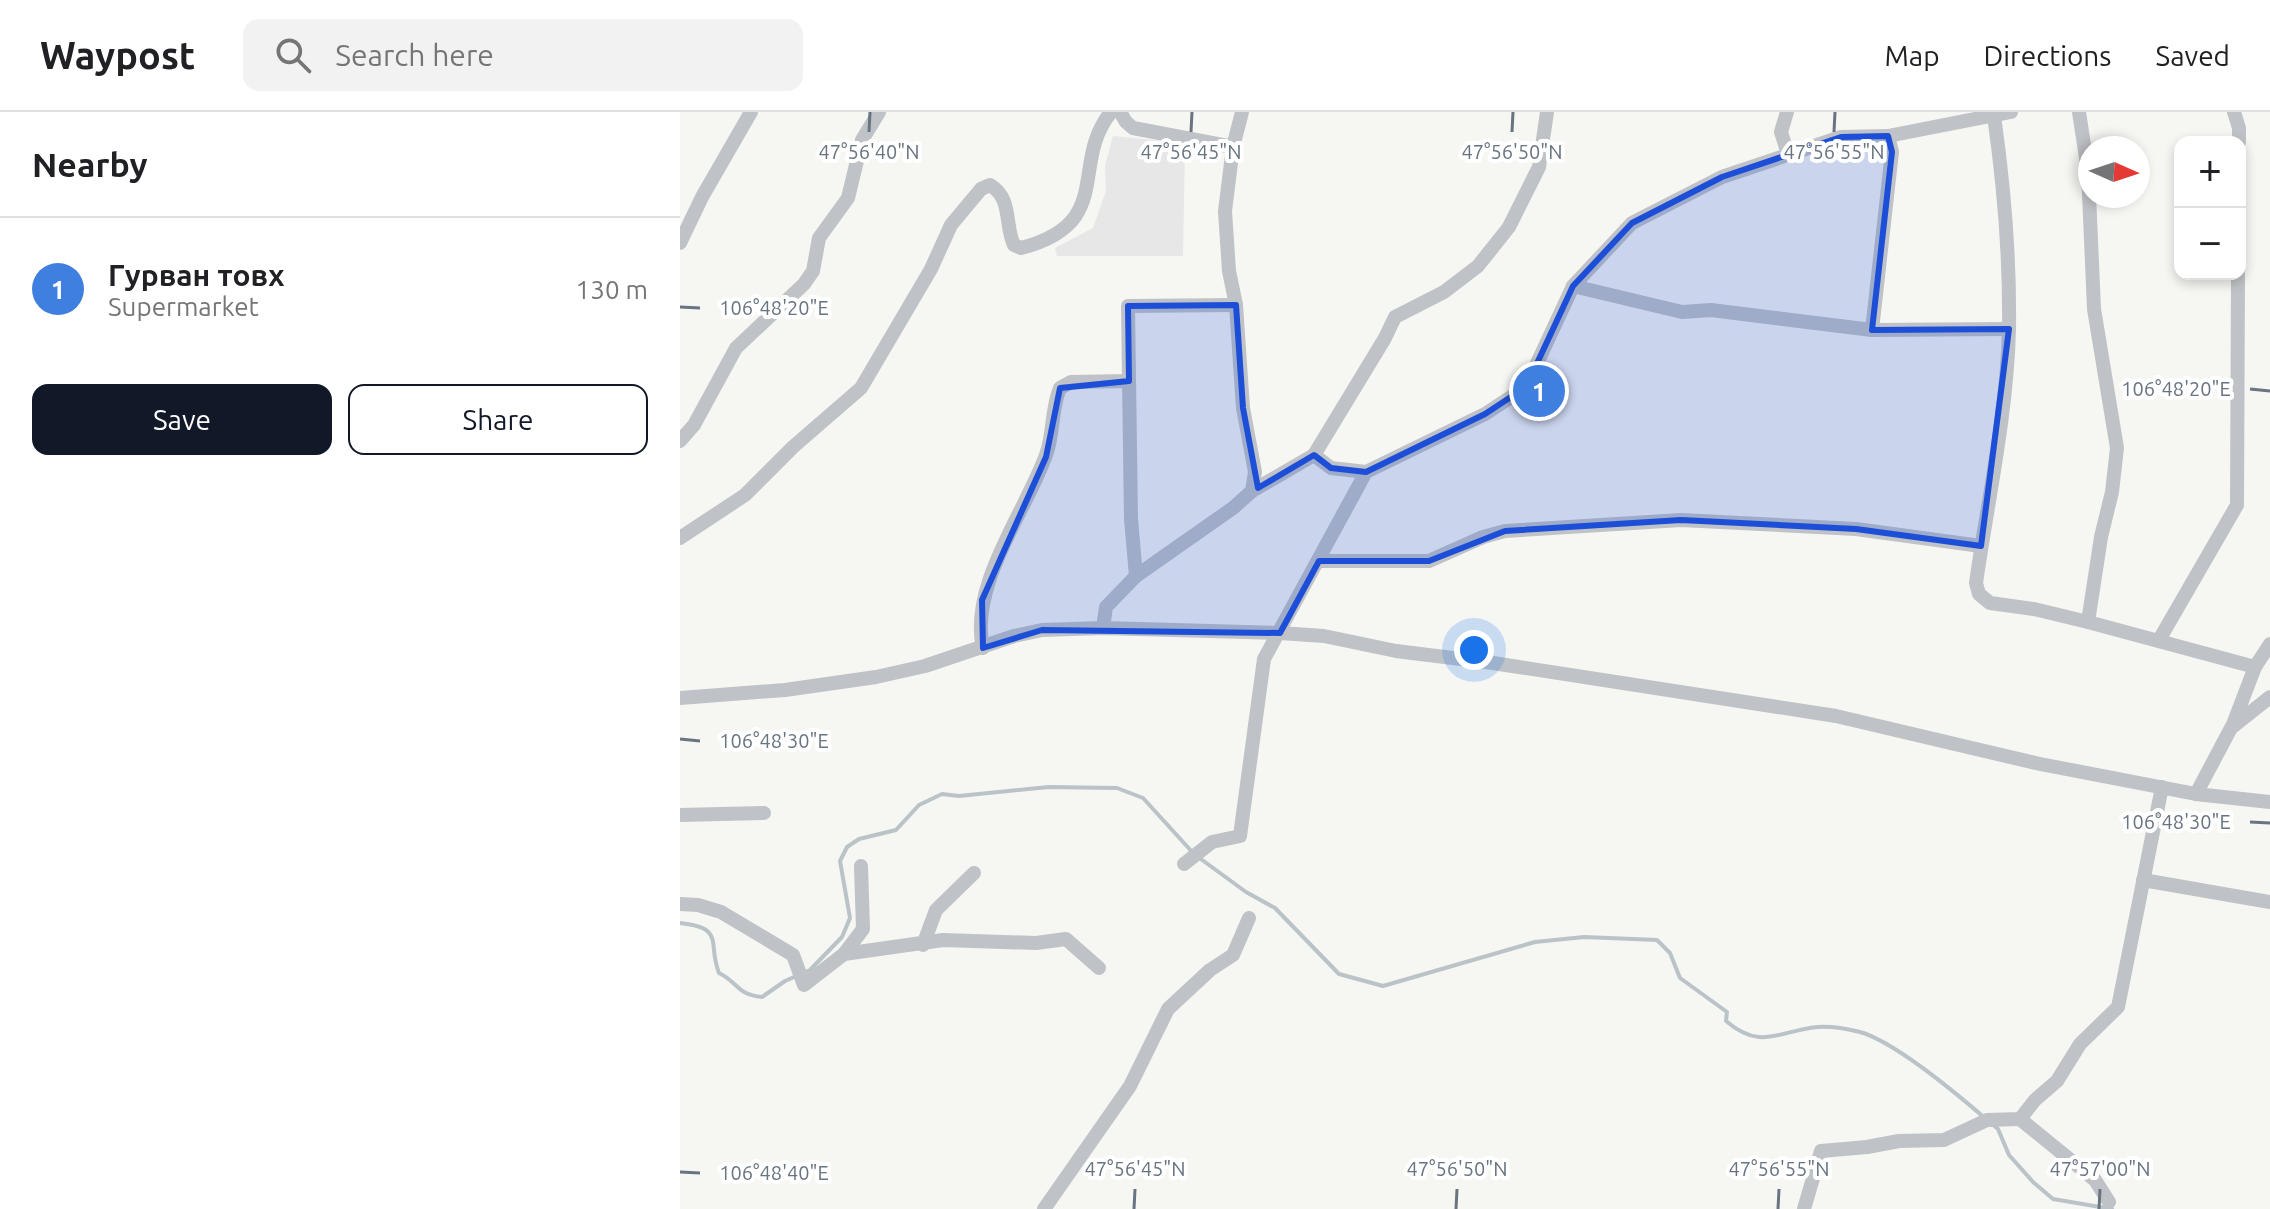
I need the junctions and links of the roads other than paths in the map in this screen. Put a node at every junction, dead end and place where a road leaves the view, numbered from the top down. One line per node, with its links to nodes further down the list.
1 (751, 112): 16 (street)
2 (879, 112): 23 (street)
3 (1111, 112): 27 (street)
4 (1120, 112): 14 (street)
5 (1242, 112): 14 (street)
6 (1547, 112): 24 (street)
7 (1787, 112): 15 (street)
8 (2011, 112): 11 (street)
9 (2079, 112): 31 (street)
10 (2234, 112): 13 (street)
11 (1994, 116): 12 (street); 20 (street)
12 (1888, 136): 15 (street); 21 (street)
13 (2239, 136)
14 (1233, 147): 19 (street)
15 (1788, 154): 18 (street)
16 (680, 243)
17 (2238, 280): 34 (street)
18 (1573, 286): 21 (street); 25 (street)
19 (1236, 305): 22 (street); 26 (street)
20 (2009, 329): 21 (street); 28 (street)
21 (1872, 330)
22 (1129, 381): 30 (street); 36 (street)
23 (680, 441)
24 (1314, 455): 25 (street); 26 (street)
25 (1366, 472): 29 (street)
26 (1252, 491): 30 (street)
27 (680, 538)
28 (1981, 546): 29 (street); 31 (street)
29 (1319, 561): 33 (street)
30 (1136, 576): 32 (street)
31 (2088, 622): 34 (street)
32 (1103, 628): 33 (street); 36 (street)
33 (1280, 633): 41 (street); 46 (street)
34 (2159, 640): 37 (street)
35 (2270, 644): 37 (street)
36 (983, 648): 39 (street)
37 (2255, 667): 40 (street)
38 (2270, 697): 40 (street)
39 (680, 698)
40 (2231, 728): 42 (street)
41 (2162, 787): 42 (street); 49 (street)
42 (2196, 794): 43 (street)
43 (2270, 802)
44 (764, 813): 45 (street)
45 (680, 815)
46 (1191, 859)
47 (861, 866): 54 (street)
48 (974, 873): 53 (street)
49 (2143, 880): 50 (street); 56 (street)
50 (2270, 902)
51 (680, 904): 54 (street)
52 (1249, 918): 58 (street)
53 (923, 945): 54 (street); 55 (street)
54 (844, 954)
55 (1099, 968)
56 (2020, 1119): 57 (street); 59 (street)
57 (2109, 1202)
58 (1044, 1209)
59 (1804, 1209)

